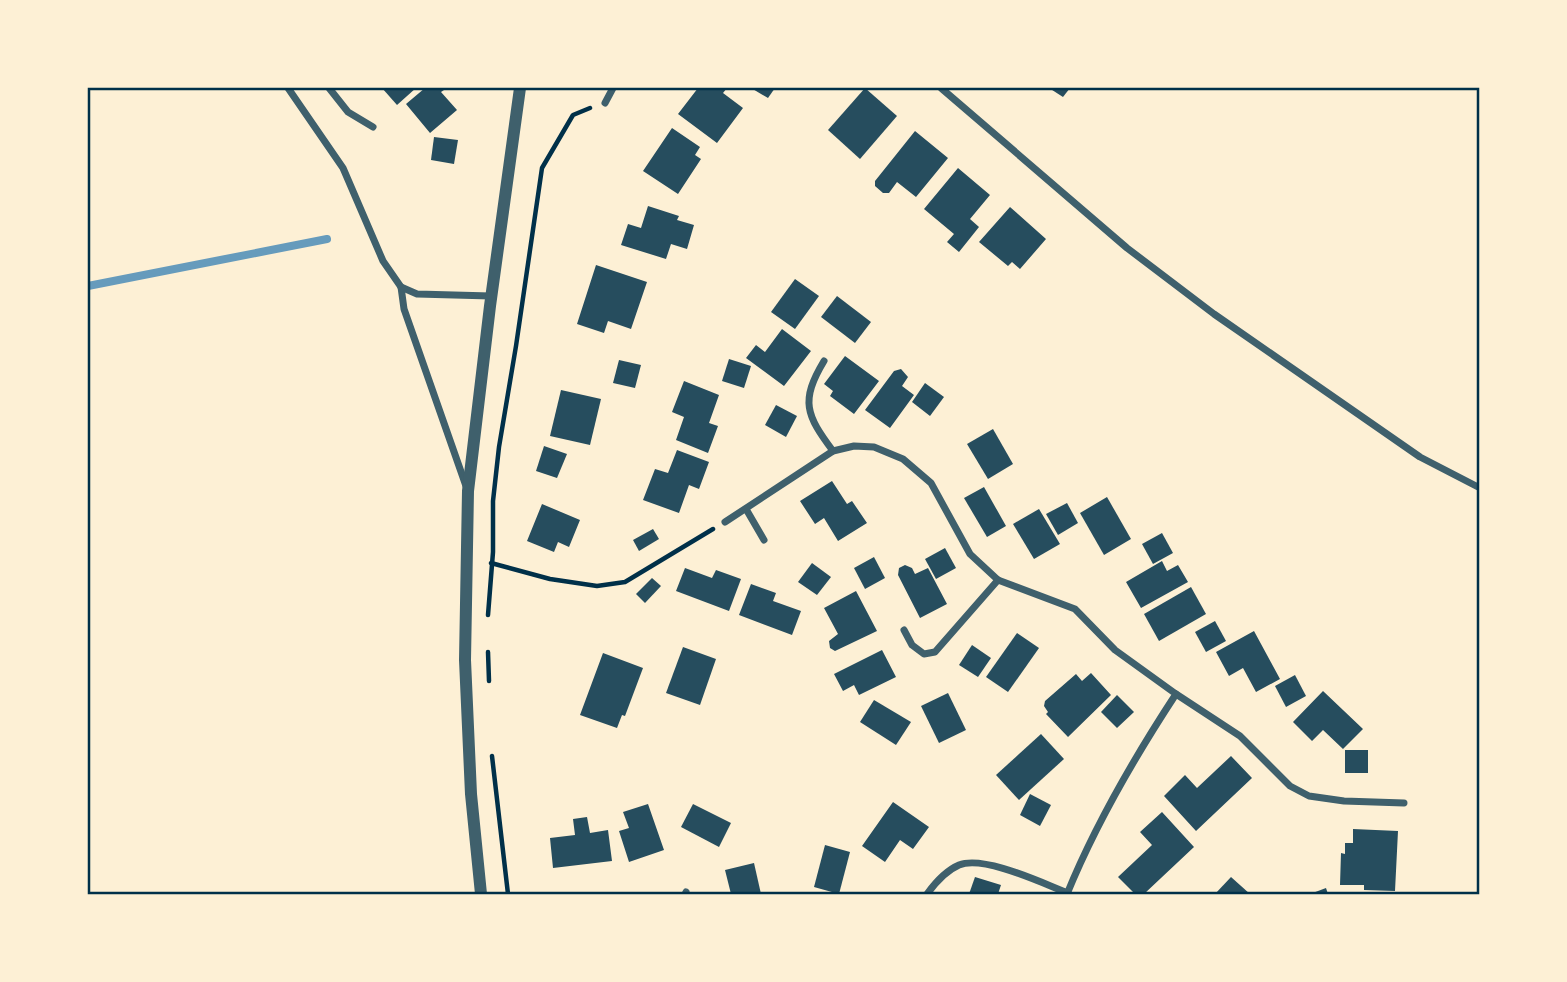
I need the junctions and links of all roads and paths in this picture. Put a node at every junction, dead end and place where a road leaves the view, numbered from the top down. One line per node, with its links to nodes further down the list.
1 (288, 88): 8 (street)
2 (329, 88): 7 (street)
3 (520, 88): 9 (street)
4 (613, 88): 6 (street)
5 (941, 88): 12 (street)
6 (605, 103): 18 (path)
7 (373, 127)
8 (401, 287): 9 (street); 13 (street)
9 (491, 296): 13 (street)
10 (824, 361): 11 (street)
11 (832, 451): 14 (street); 19 (street)
12 (1479, 488)
13 (468, 491): 17 (street)
14 (746, 509): 15 (street); 16 (street)
15 (725, 522): 18 (path)
16 (764, 540)
17 (466, 557): 18 (path); 27 (street)
18 (492, 564): 20 (path)
19 (998, 580): 21 (street); 24 (street)
20 (487, 628)
21 (904, 630)
22 (487, 640): 23 (path)
23 (489, 688)
24 (1176, 694): 26 (street); 30 (street)
25 (490, 744): 28 (path)
26 (1404, 803)
27 (481, 894)
28 (508, 894)
29 (927, 894): 30 (street)
30 (1067, 894)

